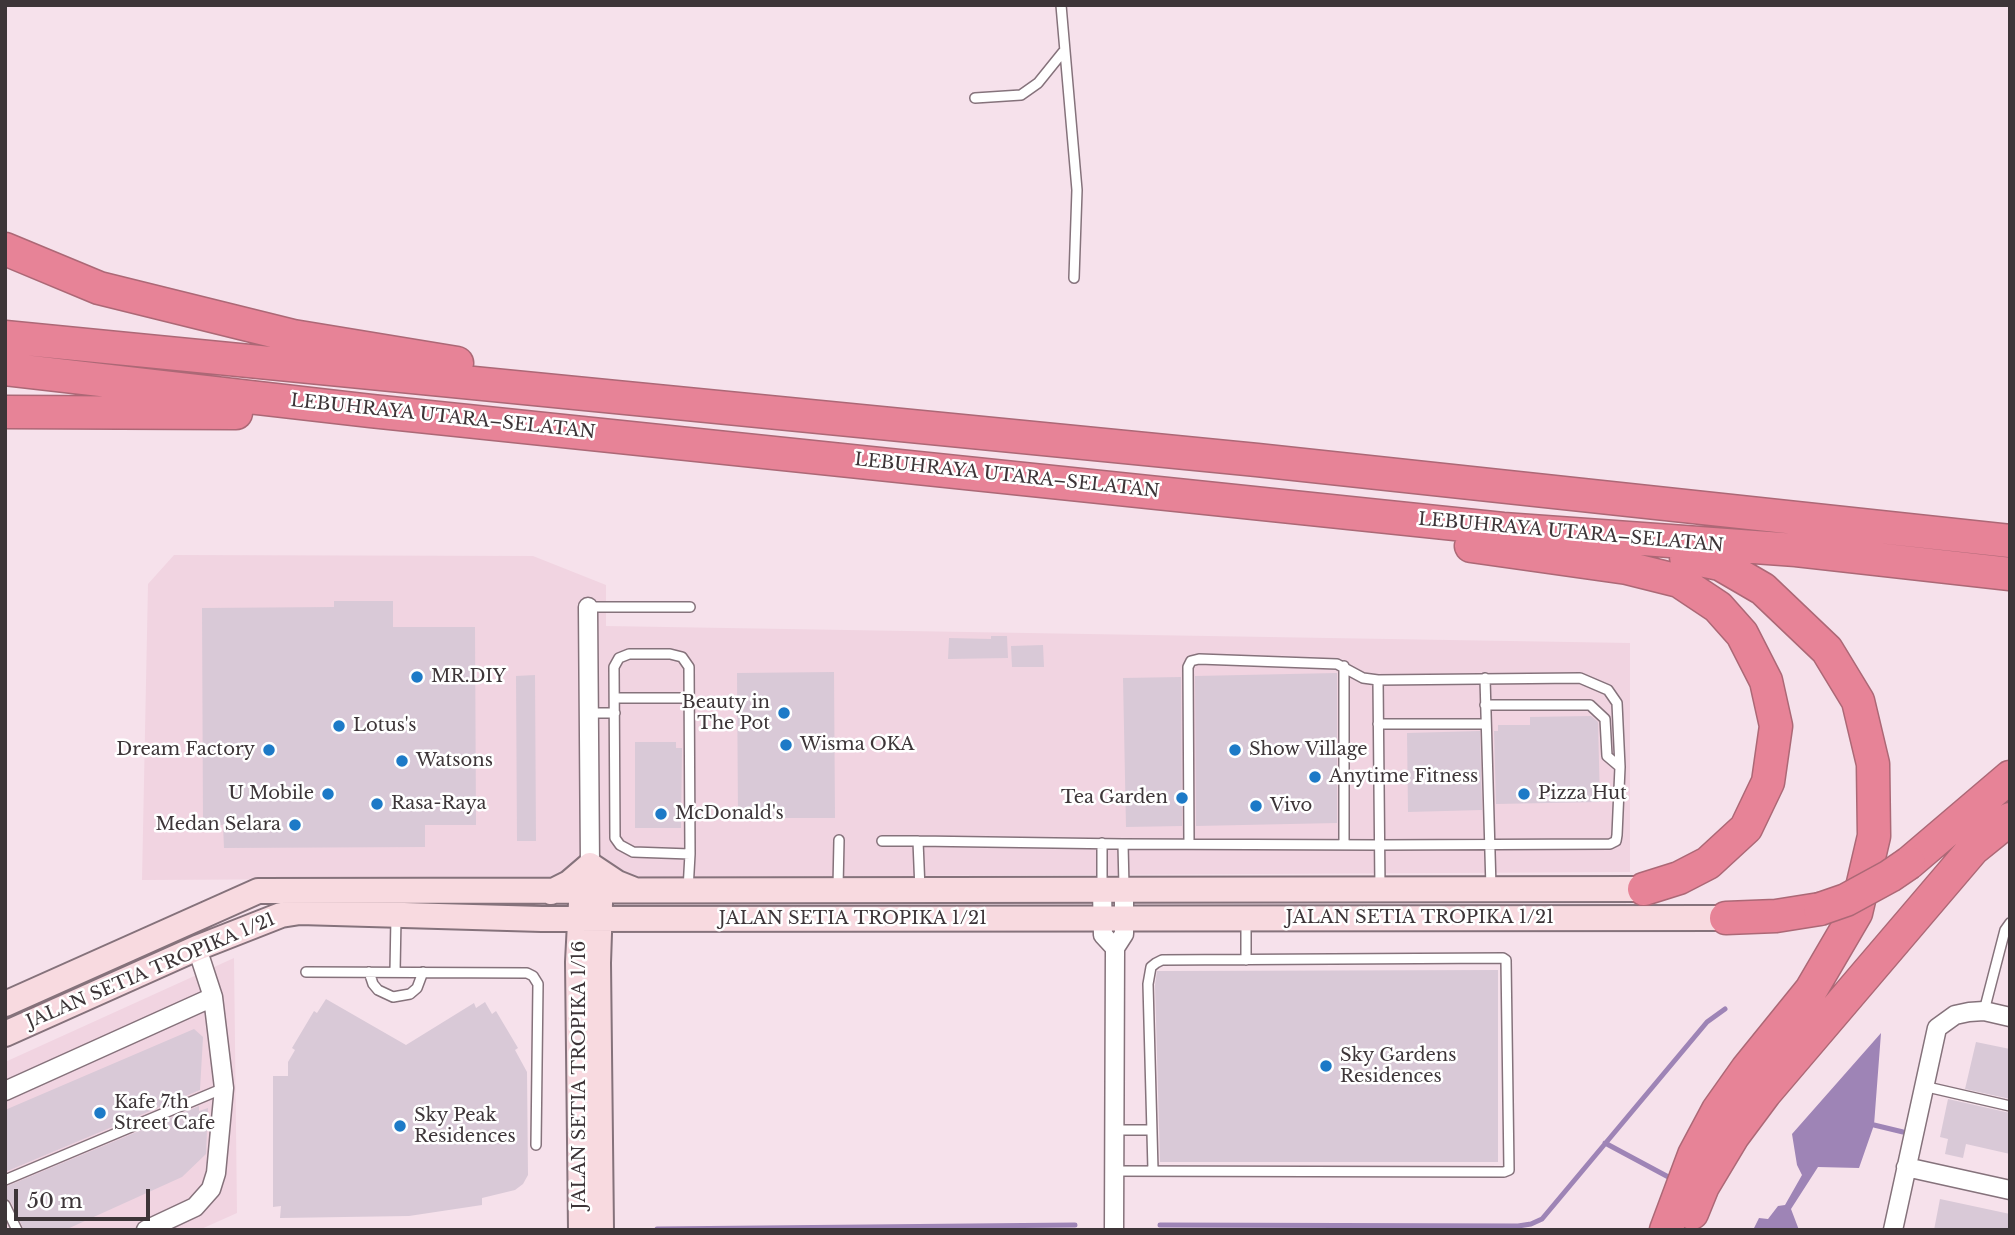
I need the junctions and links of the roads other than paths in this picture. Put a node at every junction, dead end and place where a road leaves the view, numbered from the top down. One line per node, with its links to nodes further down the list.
1 (1060, 5): 2 (lane)
2 (1063, 52): 3 (lane); 5 (lane)
3 (975, 97)
4 (5, 249): 8 (highway)
5 (1074, 278)
6 (5, 337): 8 (highway, LEBUHRAYA UTARA–SELATAN)
7 (5, 369): 9 (highway, LEBUHRAYA UTARA–SELATAN)
8 (680, 404): 13 (highway, LEBUHRAYA UTARA–SELATAN)
9 (371, 411): 10 (highway); 11 (highway, LEBUHRAYA UTARA–SELATAN)
10 (5, 412)
11 (1257, 504): 12 (highway, LEBUHRAYA UTARA–SELATAN); 41 (highway)
12 (1503, 529): 14 (highway, LEBUHRAYA UTARA–SELATAN); 89 (highway)
13 (2010, 541)
14 (2010, 574)
15 (588, 607): 16 (lane); 23 (street)
16 (690, 607)
17 (1344, 666): 19 (lane); 35 (lane); 36 (lane)
18 (1485, 678): 19 (lane); 22 (lane); 27 (lane)
19 (1378, 680): 25 (lane)
20 (615, 698): 21 (lane); 21 (lane); 24 (lane)
21 (689, 698): 39 (lane)
22 (1485, 705): 26 (lane); 27 (lane)
23 (589, 713): 24 (lane); 40 (street)
24 (615, 713): 39 (lane)
25 (1378, 724): 26 (lane); 37 (lane)
26 (1486, 724): 38 (lane)
27 (1620, 767): 38 (lane)
28 (2010, 777): 52 (highway, bridge)
29 (2010, 819): 90 (highway)
30 (839, 840): 45 (lane)
31 (882, 841): 32 (lane)
32 (918, 841): 33 (lane); 46 (lane)
33 (1102, 843): 34 (lane); 47 (lane)
34 (1123, 844): 35 (lane); 47 (lane)
35 (1189, 844): 36 (lane)
36 (1344, 845): 37 (lane)
37 (1379, 845): 38 (lane); 42 (lane)
38 (1489, 845): 43 (lane)
39 (690, 854): 50 (lane)
40 (590, 865): 44 (street); 48 (street); 49 (street)
41 (1644, 889): 43 (street, JALAN SETIA TROPIKA 1/21)
42 (1380, 890): 43 (street, JALAN SETIA TROPIKA 1/21); 47 (street, JALAN SETIA TROPIKA 1/21)
43 (1491, 890)
44 (640, 891): 49 (street, JALAN SETIA TROPIKA 1/21); 50 (street, JALAN SETIA TROPIKA 1/21)
45 (838, 891): 46 (street, JALAN SETIA TROPIKA 1/21); 50 (street, JALAN SETIA TROPIKA 1/21)
46 (920, 891): 47 (street, JALAN SETIA TROPIKA 1/21)
47 (1113, 891): 56 (street)
48 (550, 892): 49 (street, JALAN SETIA TROPIKA 1/21); 67 (street, JALAN SETIA TROPIKA 1/21)
49 (591, 892): 54 (street, JALAN SETIA TROPIKA 1/16)
50 (688, 892)
51 (396, 915): 53 (street, JALAN SETIA TROPIKA 1/21); 59 (street, JALAN SETIA TROPIKA 1/21); 64 (lane)
52 (1727, 918): 57 (street, JALAN SETIA TROPIKA 1/21)
53 (542, 919): 54 (street, JALAN SETIA TROPIKA 1/21); 61 (street)
54 (589, 919): 55 (street, JALAN SETIA TROPIKA 1/21); 61 (street, JALAN SETIA TROPIKA 1/16)
55 (643, 919): 56 (street, JALAN SETIA TROPIKA 1/21); 61 (street)
56 (1113, 919): 57 (street, JALAN SETIA TROPIKA 1/21); 75 (street)
57 (1246, 919): 60 (lane)
58 (2010, 923): 68 (lane)
59 (197, 948): 66 (street); 70 (street, JALAN SETIA TROPIKA 1/21)
60 (1246, 960): 76 (lane); 79 (lane)
61 (588, 962): 86 (street, JALAN SETIA TROPIKA 1/16); 87 (street, JALAN SETIA TROPIKA 1/16)
62 (306, 972): 63 (lane)
63 (369, 972): 64 (lane); 65 (lane)
64 (395, 972): 65 (lane)
65 (423, 972): 77 (lane)
66 (213, 997): 72 (street); 73 (street)
67 (5, 1004)
68 (1984, 1011): 69 (street); 71 (street)
69 (2010, 1017)
70 (5, 1034)
71 (1923, 1086): 74 (lane); 78 (street)
72 (224, 1088): 81 (lane); 85 (street)
73 (5, 1091)
74 (2010, 1106)
75 (1115, 1130): 76 (lane); 80 (street)
76 (1152, 1130): 79 (lane)
77 (536, 1145)
78 (1906, 1167): 82 (street); 91 (street)
79 (1153, 1170): 80 (lane)
80 (1115, 1171): 88 (street)
81 (5, 1180)
82 (2010, 1190)
83 (5, 1205): 84 (lane)
84 (16, 1230)
85 (146, 1230)
86 (581, 1230)
87 (601, 1230)
88 (1114, 1230)
89 (1665, 1230)
90 (1686, 1230)
91 (1893, 1230)

